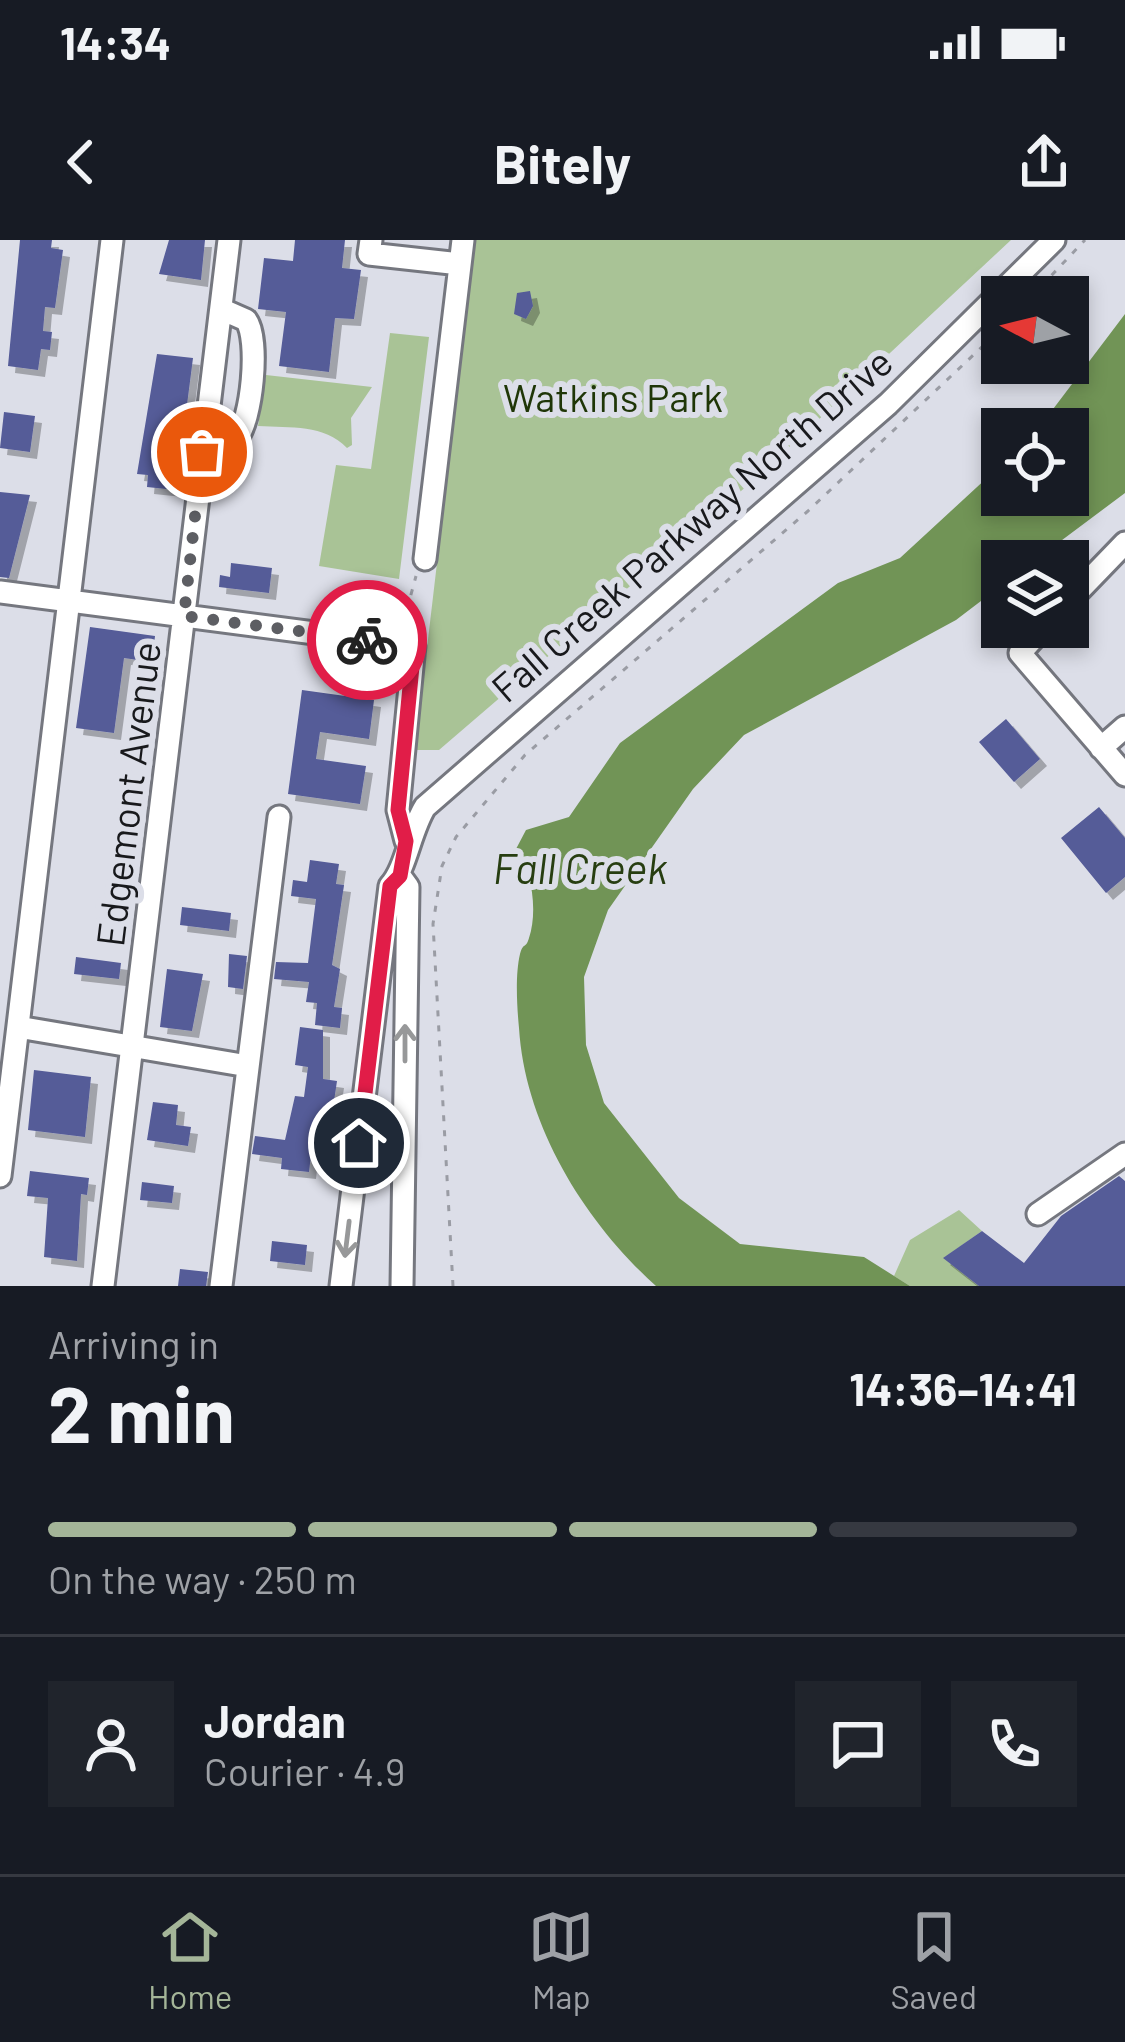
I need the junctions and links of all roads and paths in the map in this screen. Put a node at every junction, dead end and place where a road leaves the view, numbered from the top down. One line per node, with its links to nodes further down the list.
1 (112, 240): 16 (street)
2 (230, 240): 9 (street, Edgemont Avenue)
3 (371, 240): 7 (street)
4 (463, 240): 7 (street)
5 (1054, 240): 24 (street, Fall Creek Parkway North Drive)
6 (1085, 240): 8 (path)
7 (460, 264): 13 (street)
8 (1051, 276)
9 (221, 309): 11 (street, Edgemont Avenue); 11 (street)
10 (981, 348): 36 (path)
11 (202, 452): 17 (street, Edgemont Avenue)
12 (1122, 552): 14 (street)
13 (425, 559): 18 (path)
14 (1089, 583)
15 (0, 592): 16 (street)
16 (69, 601): 17 (street); 26 (street)
17 (184, 616): 18 (street); 27 (street, Edgemont Avenue)
18 (386, 642): 24 (street)
19 (1024, 648): 21 (street)
20 (1125, 727): 21 (street)
21 (1101, 748): 22 (street)
22 (1125, 775)
23 (278, 817): 28 (street)
24 (406, 841): 25 (street, Fall Creek Parkway North Drive)
25 (400, 876): 34 (street, one-way to 34); 35 (street, one-way to 25)
26 (12, 1034): 27 (street); 30 (street)
27 (132, 1048): 28 (street); 32 (street, Edgemont Avenue)
28 (248, 1066): 33 (street)
29 (1125, 1154): 31 (street)
30 (0, 1176)
31 (1038, 1214)
32 (103, 1286)
33 (221, 1286)
34 (340, 1286)
35 (402, 1286)
36 (453, 1286)

